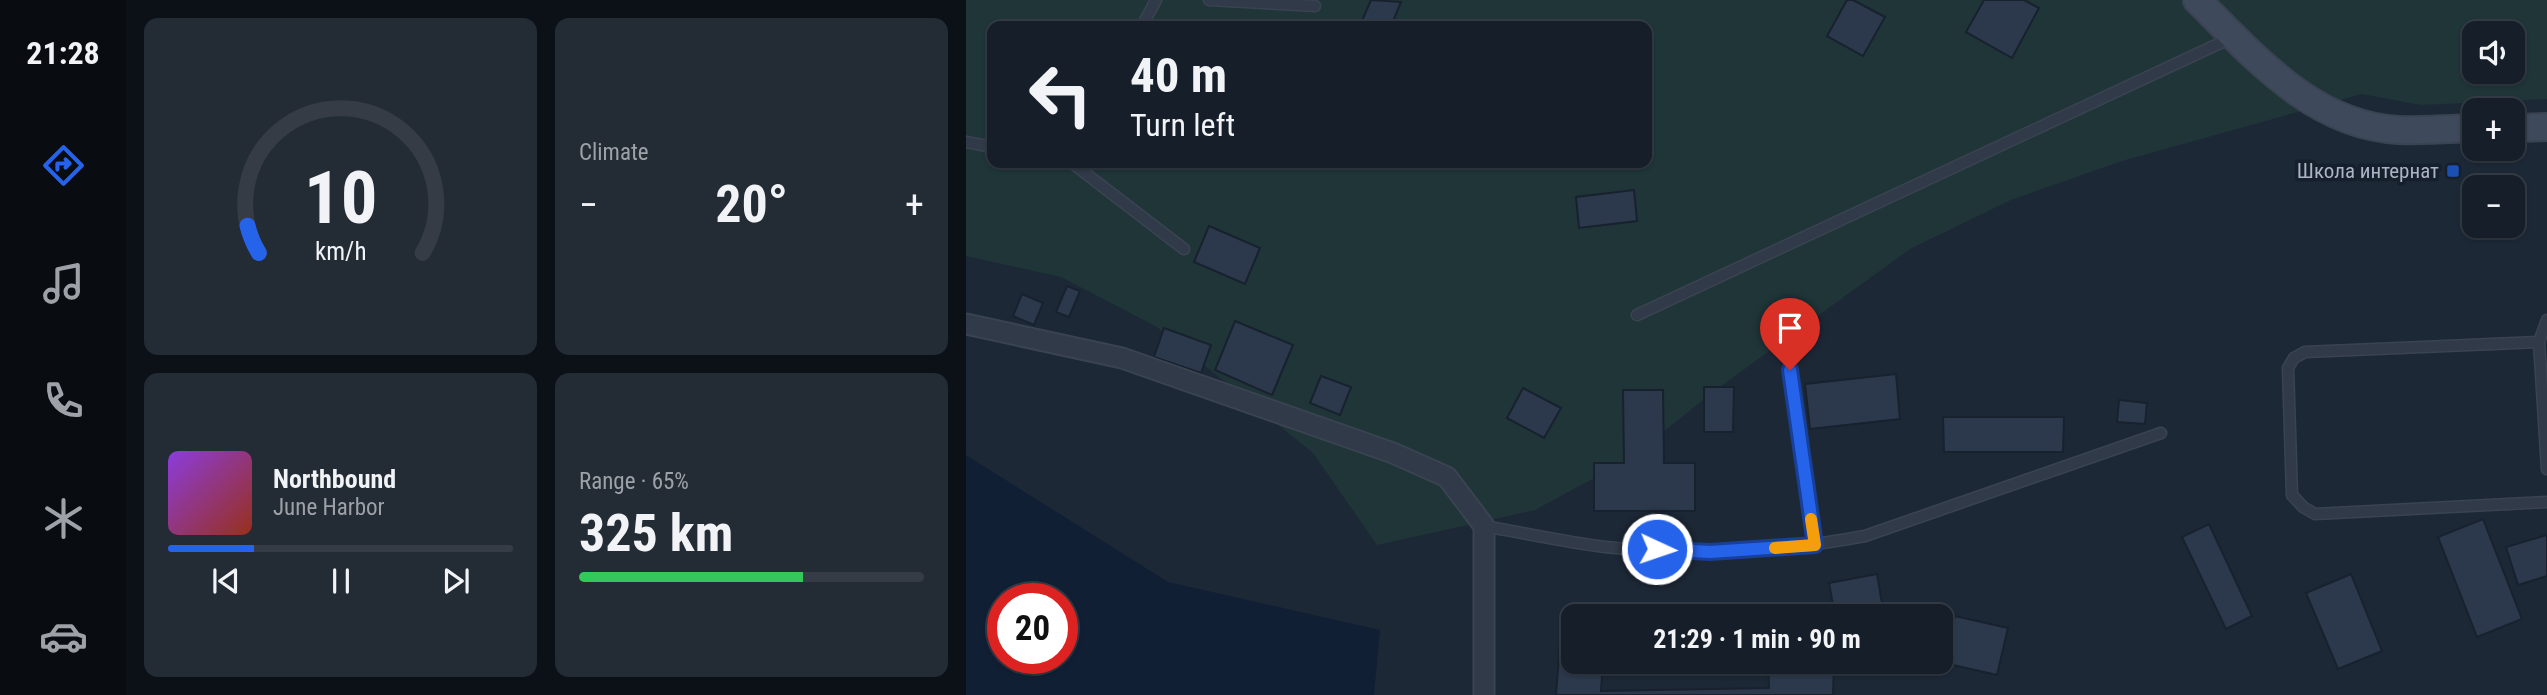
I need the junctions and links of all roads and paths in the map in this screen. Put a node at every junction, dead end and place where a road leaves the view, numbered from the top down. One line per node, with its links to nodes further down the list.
1 (1156, 0): 5 (lane)
2 (1209, 0): 4 (lane)
3 (2197, 0): 6 (main road)
4 (1315, 6)
5 (1145, 21)
6 (2235, 37): 8 (main road); 14 (lane)
7 (2547, 127): 9 (main road)
8 (2462, 128)
9 (2525, 128)
10 (966, 142): 11 (lane)
11 (987, 146)
12 (1079, 168): 13 (lane)
13 (1184, 249)
14 (1637, 315)
15 (2547, 320): 17 (lane)
16 (966, 324): 22 (street)
17 (2539, 342): 20 (lane); 21 (lane)
18 (1790, 370): 23 (lane)
19 (2161, 433): 23 (lane)
20 (2547, 470)
21 (2547, 502)
22 (1484, 526): 23 (lane); 24 (street)
23 (1815, 545)
24 (1484, 695)

